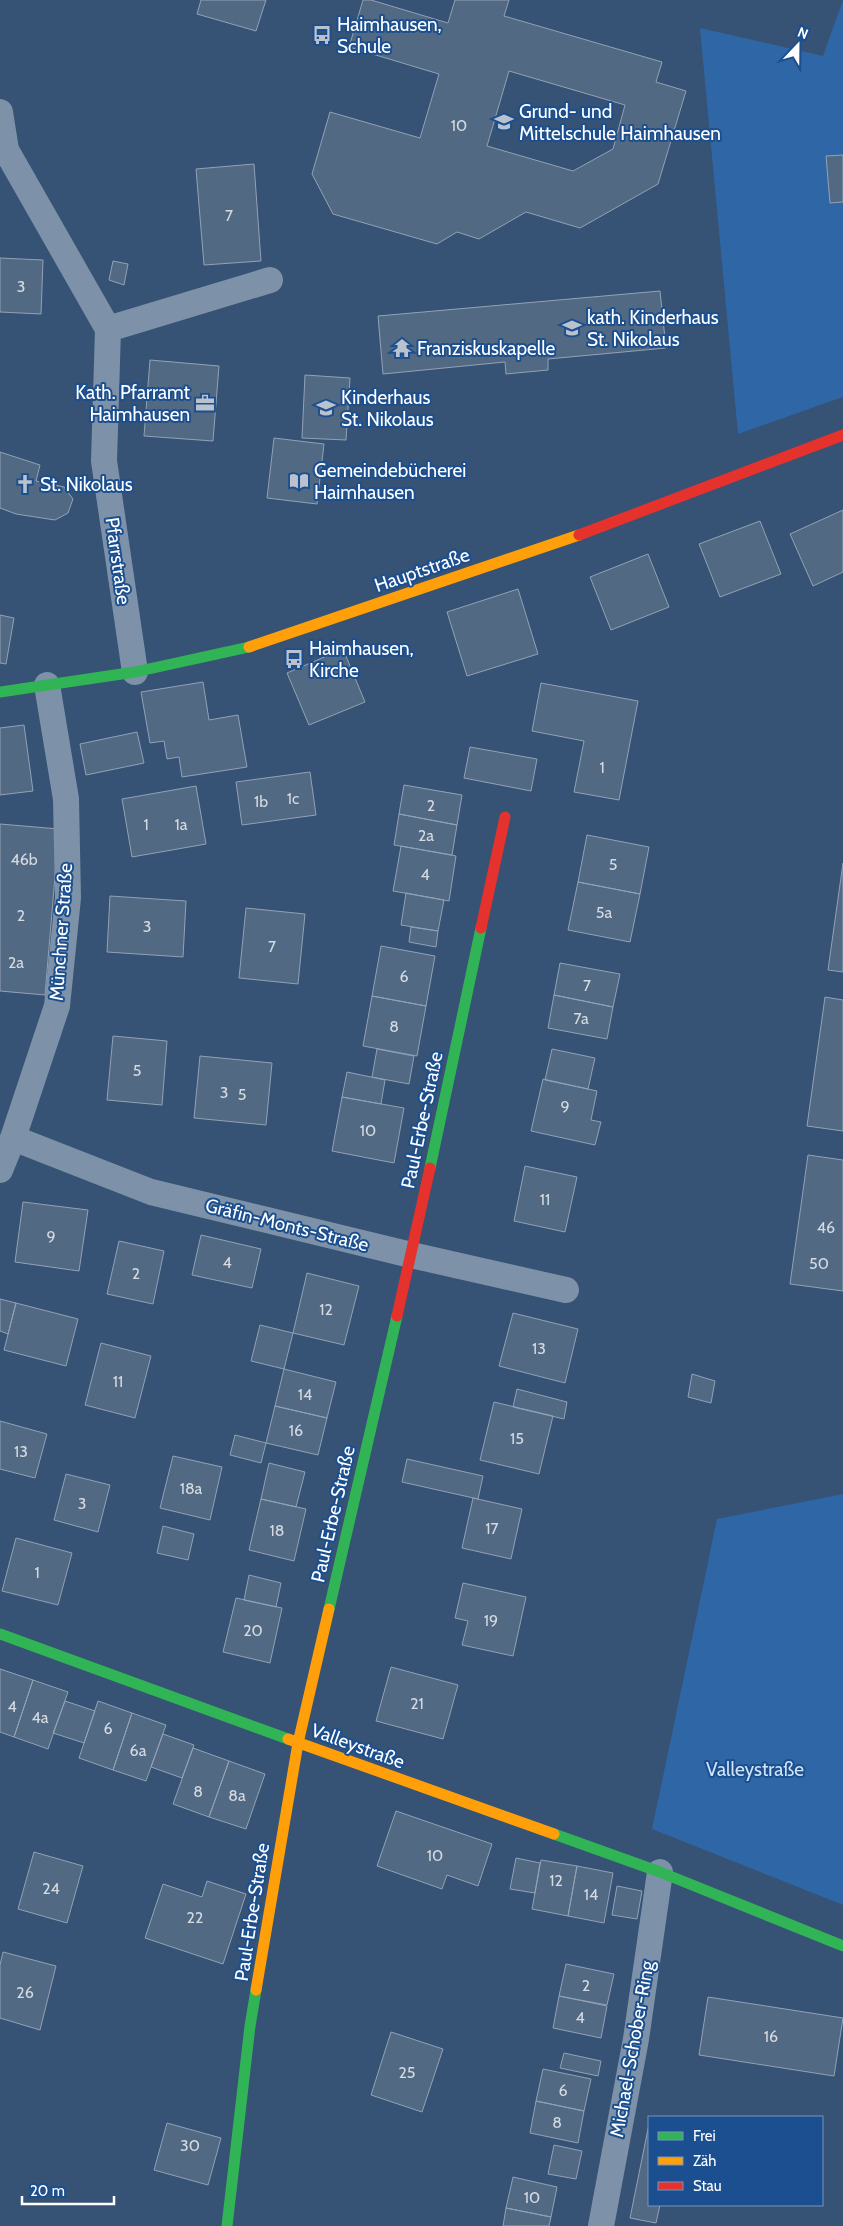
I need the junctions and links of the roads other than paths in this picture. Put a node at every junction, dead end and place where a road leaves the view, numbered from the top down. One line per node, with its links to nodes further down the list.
1 (0, 112): 3 (street)
2 (270, 280): 3 (street)
3 (108, 330): 5 (street, Pfarrstraße)
4 (843, 435): 5 (street, Hauptstraße)
5 (134, 672): 6 (street, Hauptstraße)
6 (47, 685): 7 (street, Hauptstraße); 9 (street, Münchner Straße)
7 (0, 692)
8 (505, 817): 11 (street, Paul-Erbe-Straße)
9 (13, 1138): 10 (street, Münchner Straße); 11 (street, Gräfin-Monts-Straße)
10 (0, 1170)
11 (411, 1255): 12 (street, Gräfin-Monts-Straße); 14 (street, Paul-Erbe-Straße)
12 (566, 1290)
13 (0, 1634): 14 (street, Valleystraße)
14 (298, 1743): 15 (street, Valleystraße); 17 (street, Paul-Erbe-Straße)
15 (660, 1872): 16 (street, Valleystraße); 18 (street, Michael-Schober-Ring)
16 (843, 1946)
17 (227, 2226)
18 (601, 2226)

